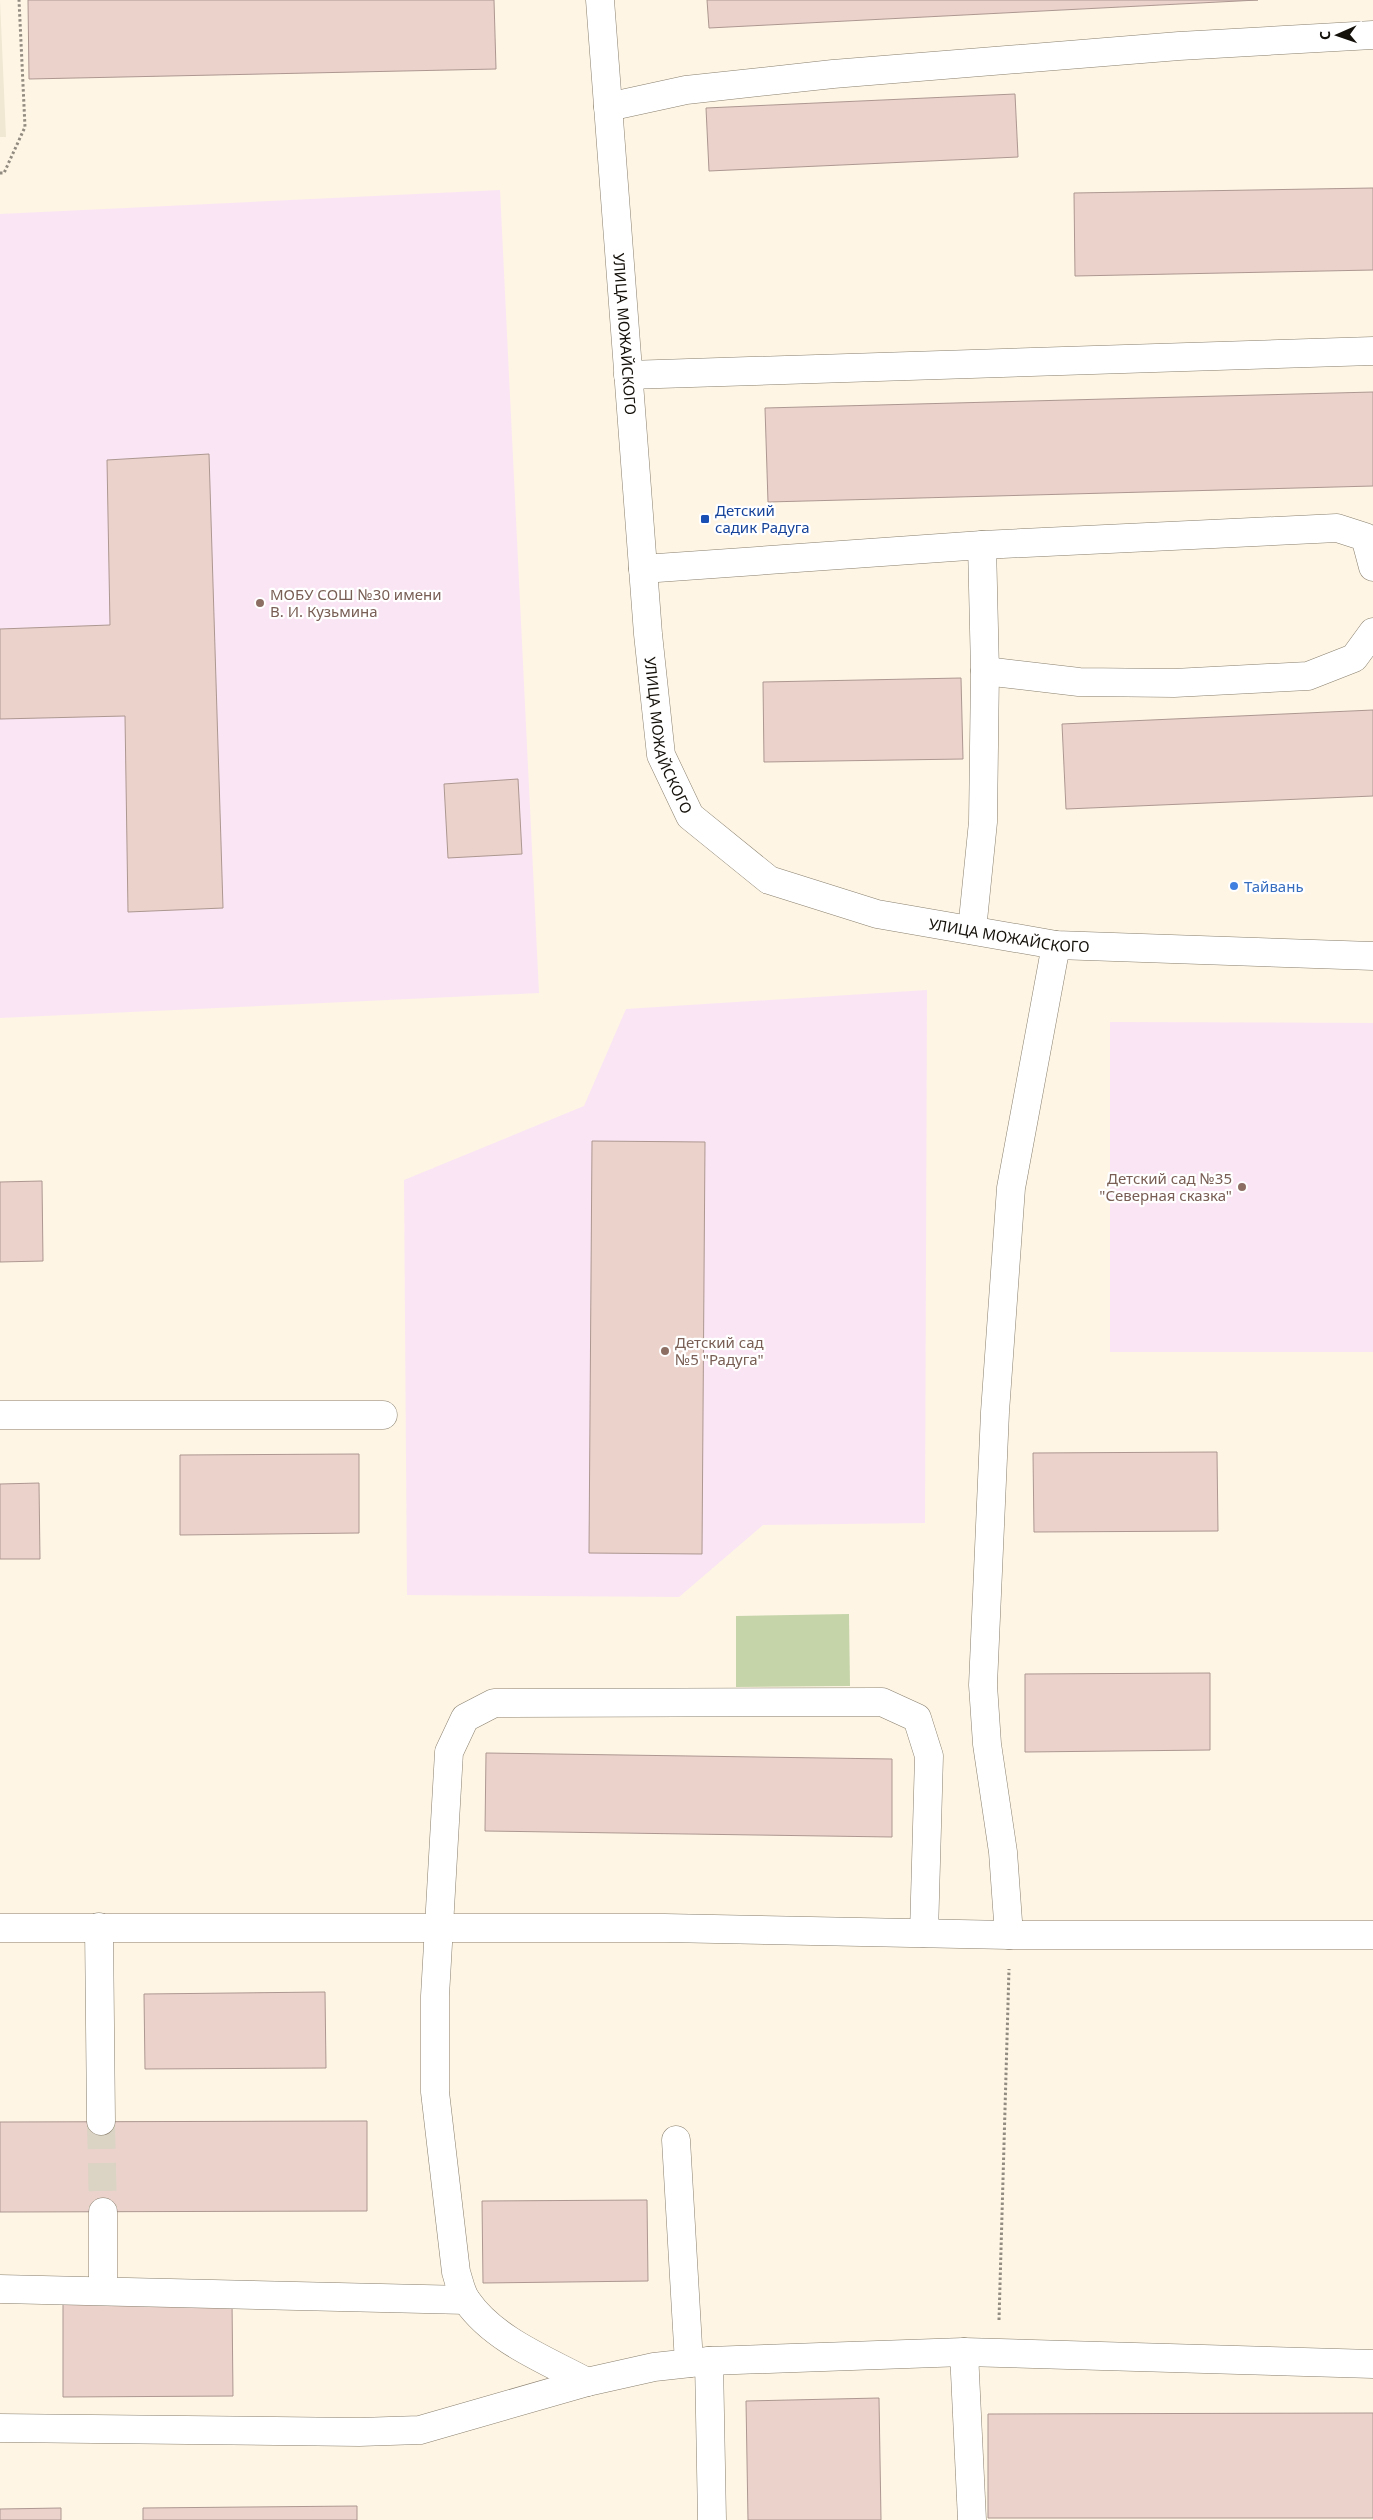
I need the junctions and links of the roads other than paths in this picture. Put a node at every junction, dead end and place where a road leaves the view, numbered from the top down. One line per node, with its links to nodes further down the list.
1 (600, 0): 3 (street, УЛИЦА МОЖАЙСКОГО)
2 (1373, 35): 3 (street)
3 (608, 107): 5 (street, УЛИЦА МОЖАЙСКОГО)
4 (1373, 351): 5 (street)
5 (628, 376): 8 (street, УЛИЦА МОЖАЙСКОГО)
6 (982, 544): 7 (street); 8 (street); 10 (street)
7 (1373, 567)
8 (643, 569): 11 (street, УЛИЦА МОЖАЙСКОГО)
9 (1373, 632): 10 (street)
10 (984, 671): 11 (street)
11 (972, 930): 12 (street, УЛИЦА МОЖАЙСКОГО)
12 (1056, 945): 13 (street, УЛИЦА МОЖАЙСКОГО); 21 (street)
13 (1373, 956)
14 (0, 1415): 15 (street)
15 (383, 1415)
16 (99, 1927): 17 (street); 18 (street); 22 (street)
17 (0, 1928)
18 (440, 1928): 19 (street); 19 (street); 27 (street)
19 (924, 1933): 21 (street)
20 (1373, 1935): 21 (street)
21 (1010, 1936)
22 (101, 2122)
23 (676, 2140): 29 (street)
24 (103, 2212): 26 (street)
25 (0, 2289): 26 (street)
26 (103, 2291): 27 (street)
27 (466, 2300): 31 (street)
28 (964, 2352): 29 (street); 30 (street); 34 (street)
29 (699, 2362): 31 (street); 33 (street)
30 (1373, 2364)
31 (587, 2382): 32 (street)
32 (0, 2428)
33 (712, 2520)
34 (972, 2520)

